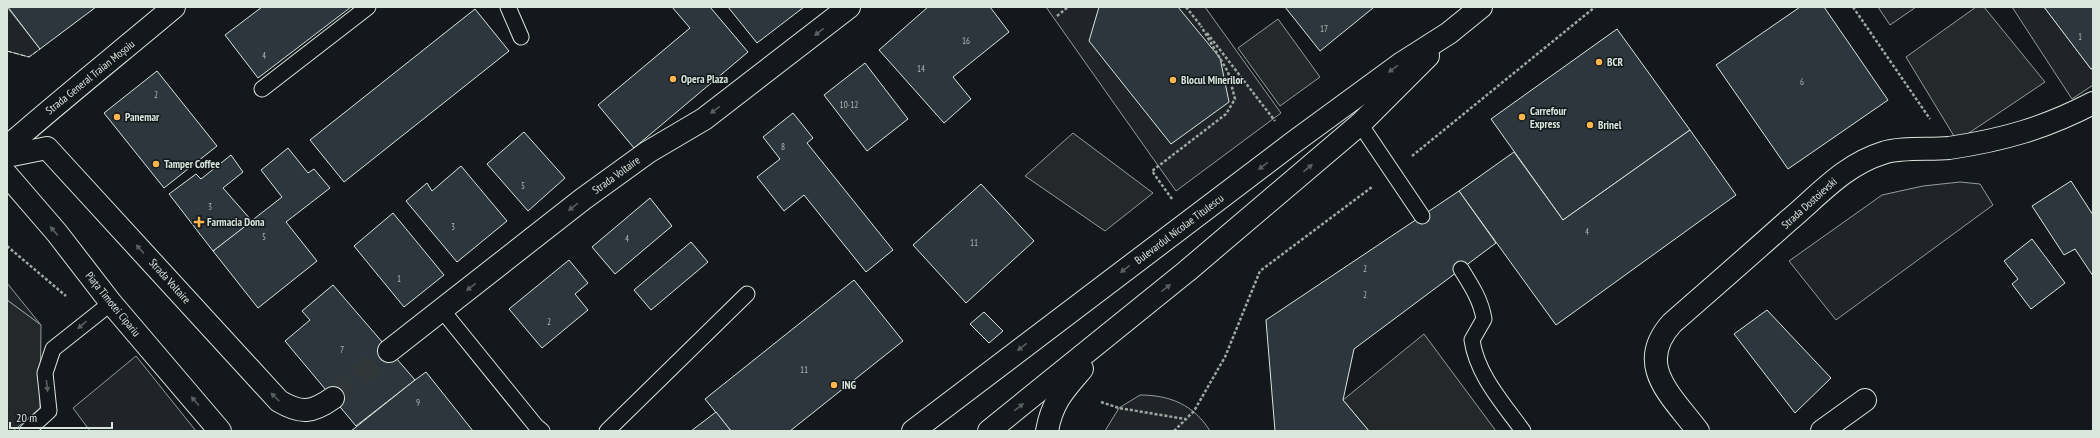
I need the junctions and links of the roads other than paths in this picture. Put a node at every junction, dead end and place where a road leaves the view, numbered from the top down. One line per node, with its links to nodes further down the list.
1 (174, 7): 11 (street, Strada General Traian Moșoiu)
2 (368, 7): 8 (lane)
3 (508, 7): 7 (lane)
4 (849, 7): 18 (street, Strada Voltaire, one-way to 18)
5 (1481, 7): 6 (street, Bulevardul Nicolae Titulescu)
6 (1449, 33): 10 (street, Bulevardul Nicolae Titulescu); 27 (street, Bulevardul Nicolae Titulescu, one-way to 27)
7 (521, 37)
8 (262, 89)
9 (2093, 103): 31 (street, Strada Dostoievski)
10 (1360, 124): 14 (lane); 19 (street, Bulevardul Nicolae Titulescu, one-way to 10)
11 (7, 147)
12 (7, 156): 21 (street, Strada Voltaire, one-way to 12)
13 (7, 175): 17 (street, Piața Timotei Cipariu, one-way to 13)
14 (1422, 216)
15 (1461, 269): 30 (lane)
16 (747, 294): 26 (lane)
17 (111, 303): 23 (lane, one-way to 23); 24 (street, Piața Timotei Cipariu, one-way to 17)
18 (442, 310): 20 (street, Strada Voltaire); 25 (lane)
19 (1124, 321): 28 (street, Bulevardul Nicolae Titulescu, one-way to 19); 29 (street)
20 (388, 351)
21 (333, 398)
22 (1865, 400): 32 (street)
23 (35, 429)
24 (220, 431)
25 (542, 431)
26 (607, 431)
27 (913, 431)
28 (989, 431)
29 (1047, 431)
30 (1523, 431)
31 (1698, 431)
32 (1822, 431)

